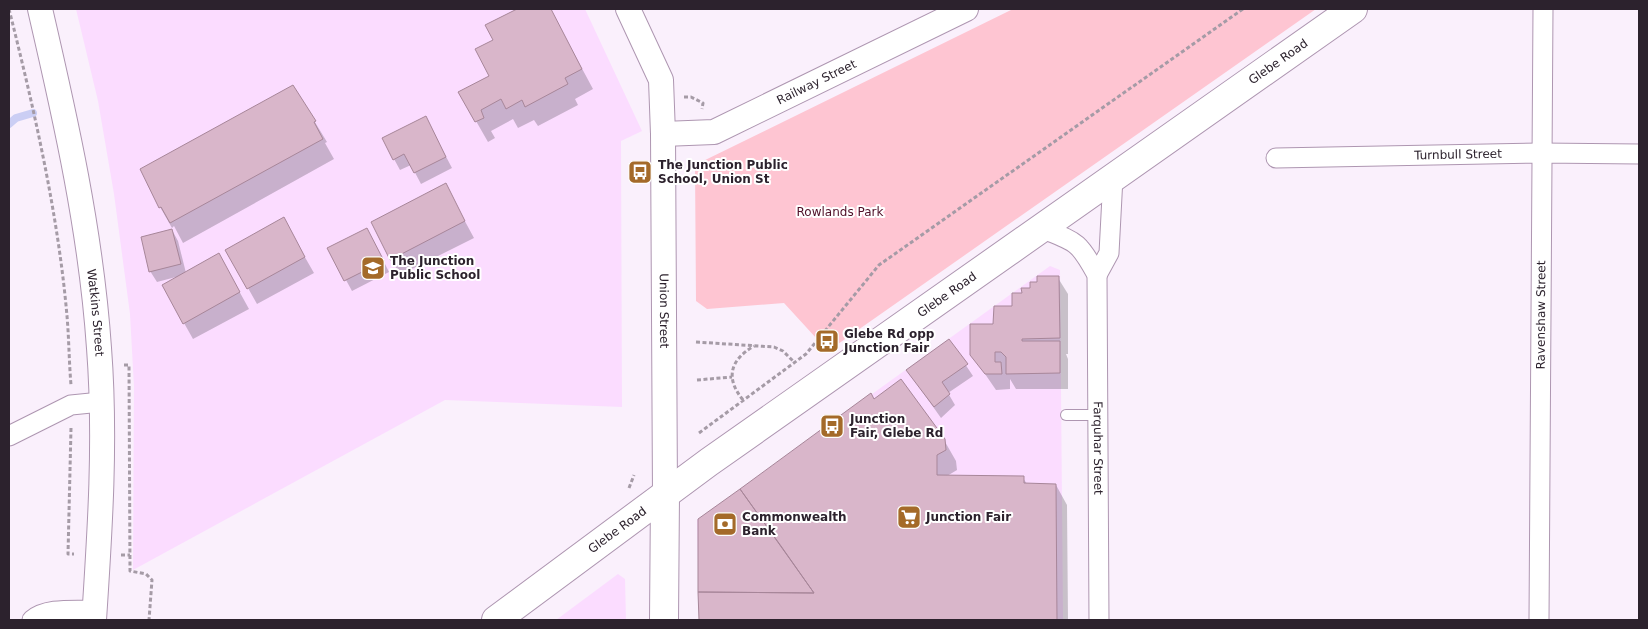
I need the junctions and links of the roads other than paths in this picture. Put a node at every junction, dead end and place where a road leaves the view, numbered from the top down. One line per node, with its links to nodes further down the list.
1 (40, 9): 13 (street, Watkins Street)
2 (628, 9): 6 (street, Union Street)
3 (966, 9): 6 (street, Railway Street)
4 (1353, 9): 10 (main road, Glebe Road)
5 (1543, 9): 7 (street, Ravenshaw Street)
6 (663, 134): 17 (street, Union Street)
7 (1541, 153): 8 (street, Turnbull Street); 9 (street, Turnbull Street); 23 (street, Ravenshaw Street)
8 (1639, 154)
9 (1276, 158)
10 (1113, 177): 11 (main road, Glebe Road); 12 (street, Farquhar Street)
11 (1040, 228): 12 (street, Farquhar Street); 17 (main road, Glebe Road)
12 (1097, 275): 15 (street, Farquhar Street)
13 (101, 402): 16 (street); 18 (street, Watkins Street)
14 (1066, 415): 15 (lane)
15 (1097, 415): 22 (street, Farquhar Street)
16 (9, 436)
17 (664, 494): 20 (main road, Glebe Road); 21 (main road, Union Street)
18 (95, 615): 19 (street)
19 (32, 620)
20 (496, 620)
21 (664, 620)
22 (1099, 620)
23 (1540, 620)

